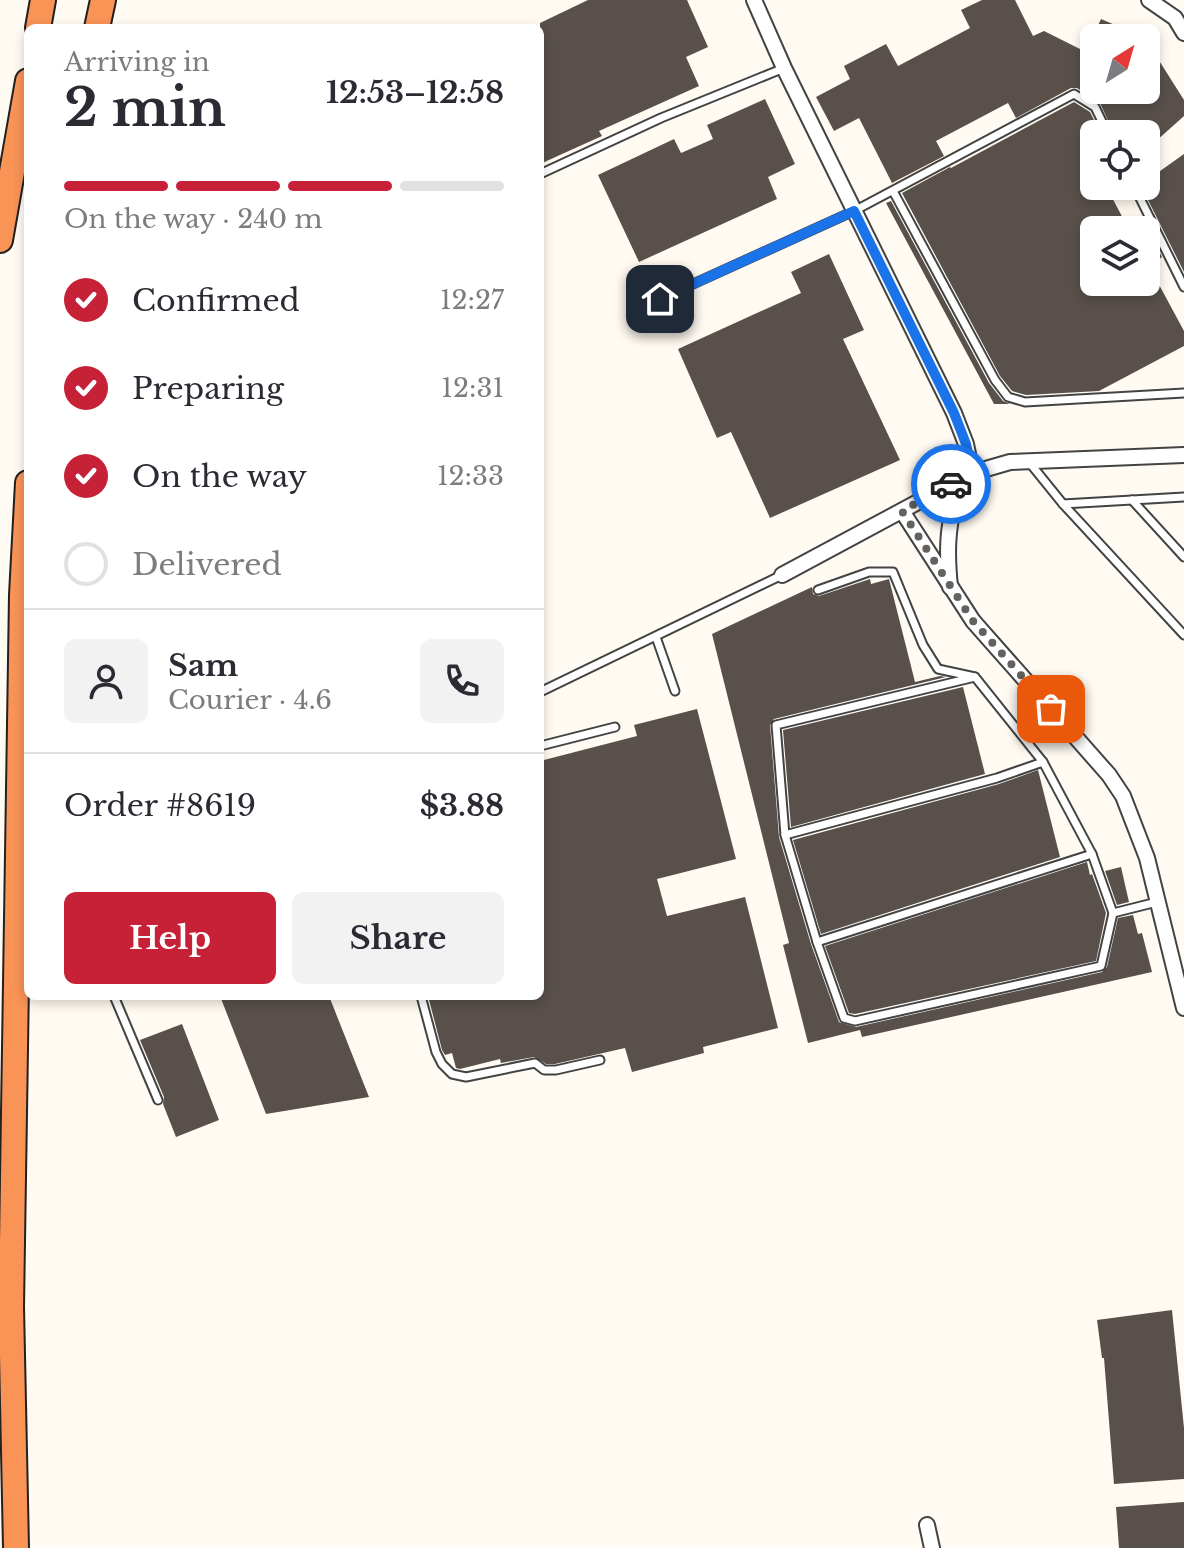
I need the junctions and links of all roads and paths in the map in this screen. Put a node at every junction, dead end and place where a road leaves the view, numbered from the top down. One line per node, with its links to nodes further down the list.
1 (43, 0): 5 (highway)
2 (103, 0): 6 (highway)
3 (754, 0): 8 (street)
4 (1149, 0): 7 (street)
5 (39, 24)
6 (98, 24)
7 (1184, 33)
8 (784, 68): 11 (lane); 14 (street)
9 (24, 104): 15 (highway)
10 (1101, 120): 12 (lane)
11 (544, 172)
12 (893, 191): 14 (lane); 18 (lane)
13 (1141, 200): 16 (lane)
14 (854, 211): 17 (lane); 21 (street)
15 (0, 240)
16 (1184, 287)
17 (660, 299)
18 (1184, 393)
19 (1184, 455): 20 (street)
20 (1027, 461): 21 (street); 24 (lane)
21 (972, 473): 25 (street); 29 (street)
22 (1184, 497): 23 (lane)
23 (1132, 500): 24 (lane); 26 (lane)
24 (1063, 504): 31 (lane)
25 (902, 511): 28 (street); 29 (street)
26 (1184, 557)
27 (24, 558): 50 (highway)
28 (782, 575): 32 (lane)
29 (950, 587): 41 (street)
30 (818, 590): 33 (lane)
31 (1184, 635)
32 (656, 637): 34 (lane); 35 (lane)
33 (975, 677): 38 (lane); 39 (lane)
34 (544, 690)
35 (675, 691)
36 (615, 727): 37 (lane)
37 (544, 745)
38 (1043, 762): 39 (lane); 40 (lane)
39 (785, 835): 43 (lane)
40 (1092, 854): 42 (lane); 43 (lane)
41 (1159, 901): 42 (lane); 46 (street)
42 (1113, 913): 43 (lane)
43 (817, 942)
44 (116, 1000): 48 (lane)
45 (422, 1000): 47 (lane)
46 (1184, 1008)
47 (600, 1060)
48 (158, 1100)
49 (927, 1525): 51 (street)
50 (16, 1548)
51 (932, 1548)

